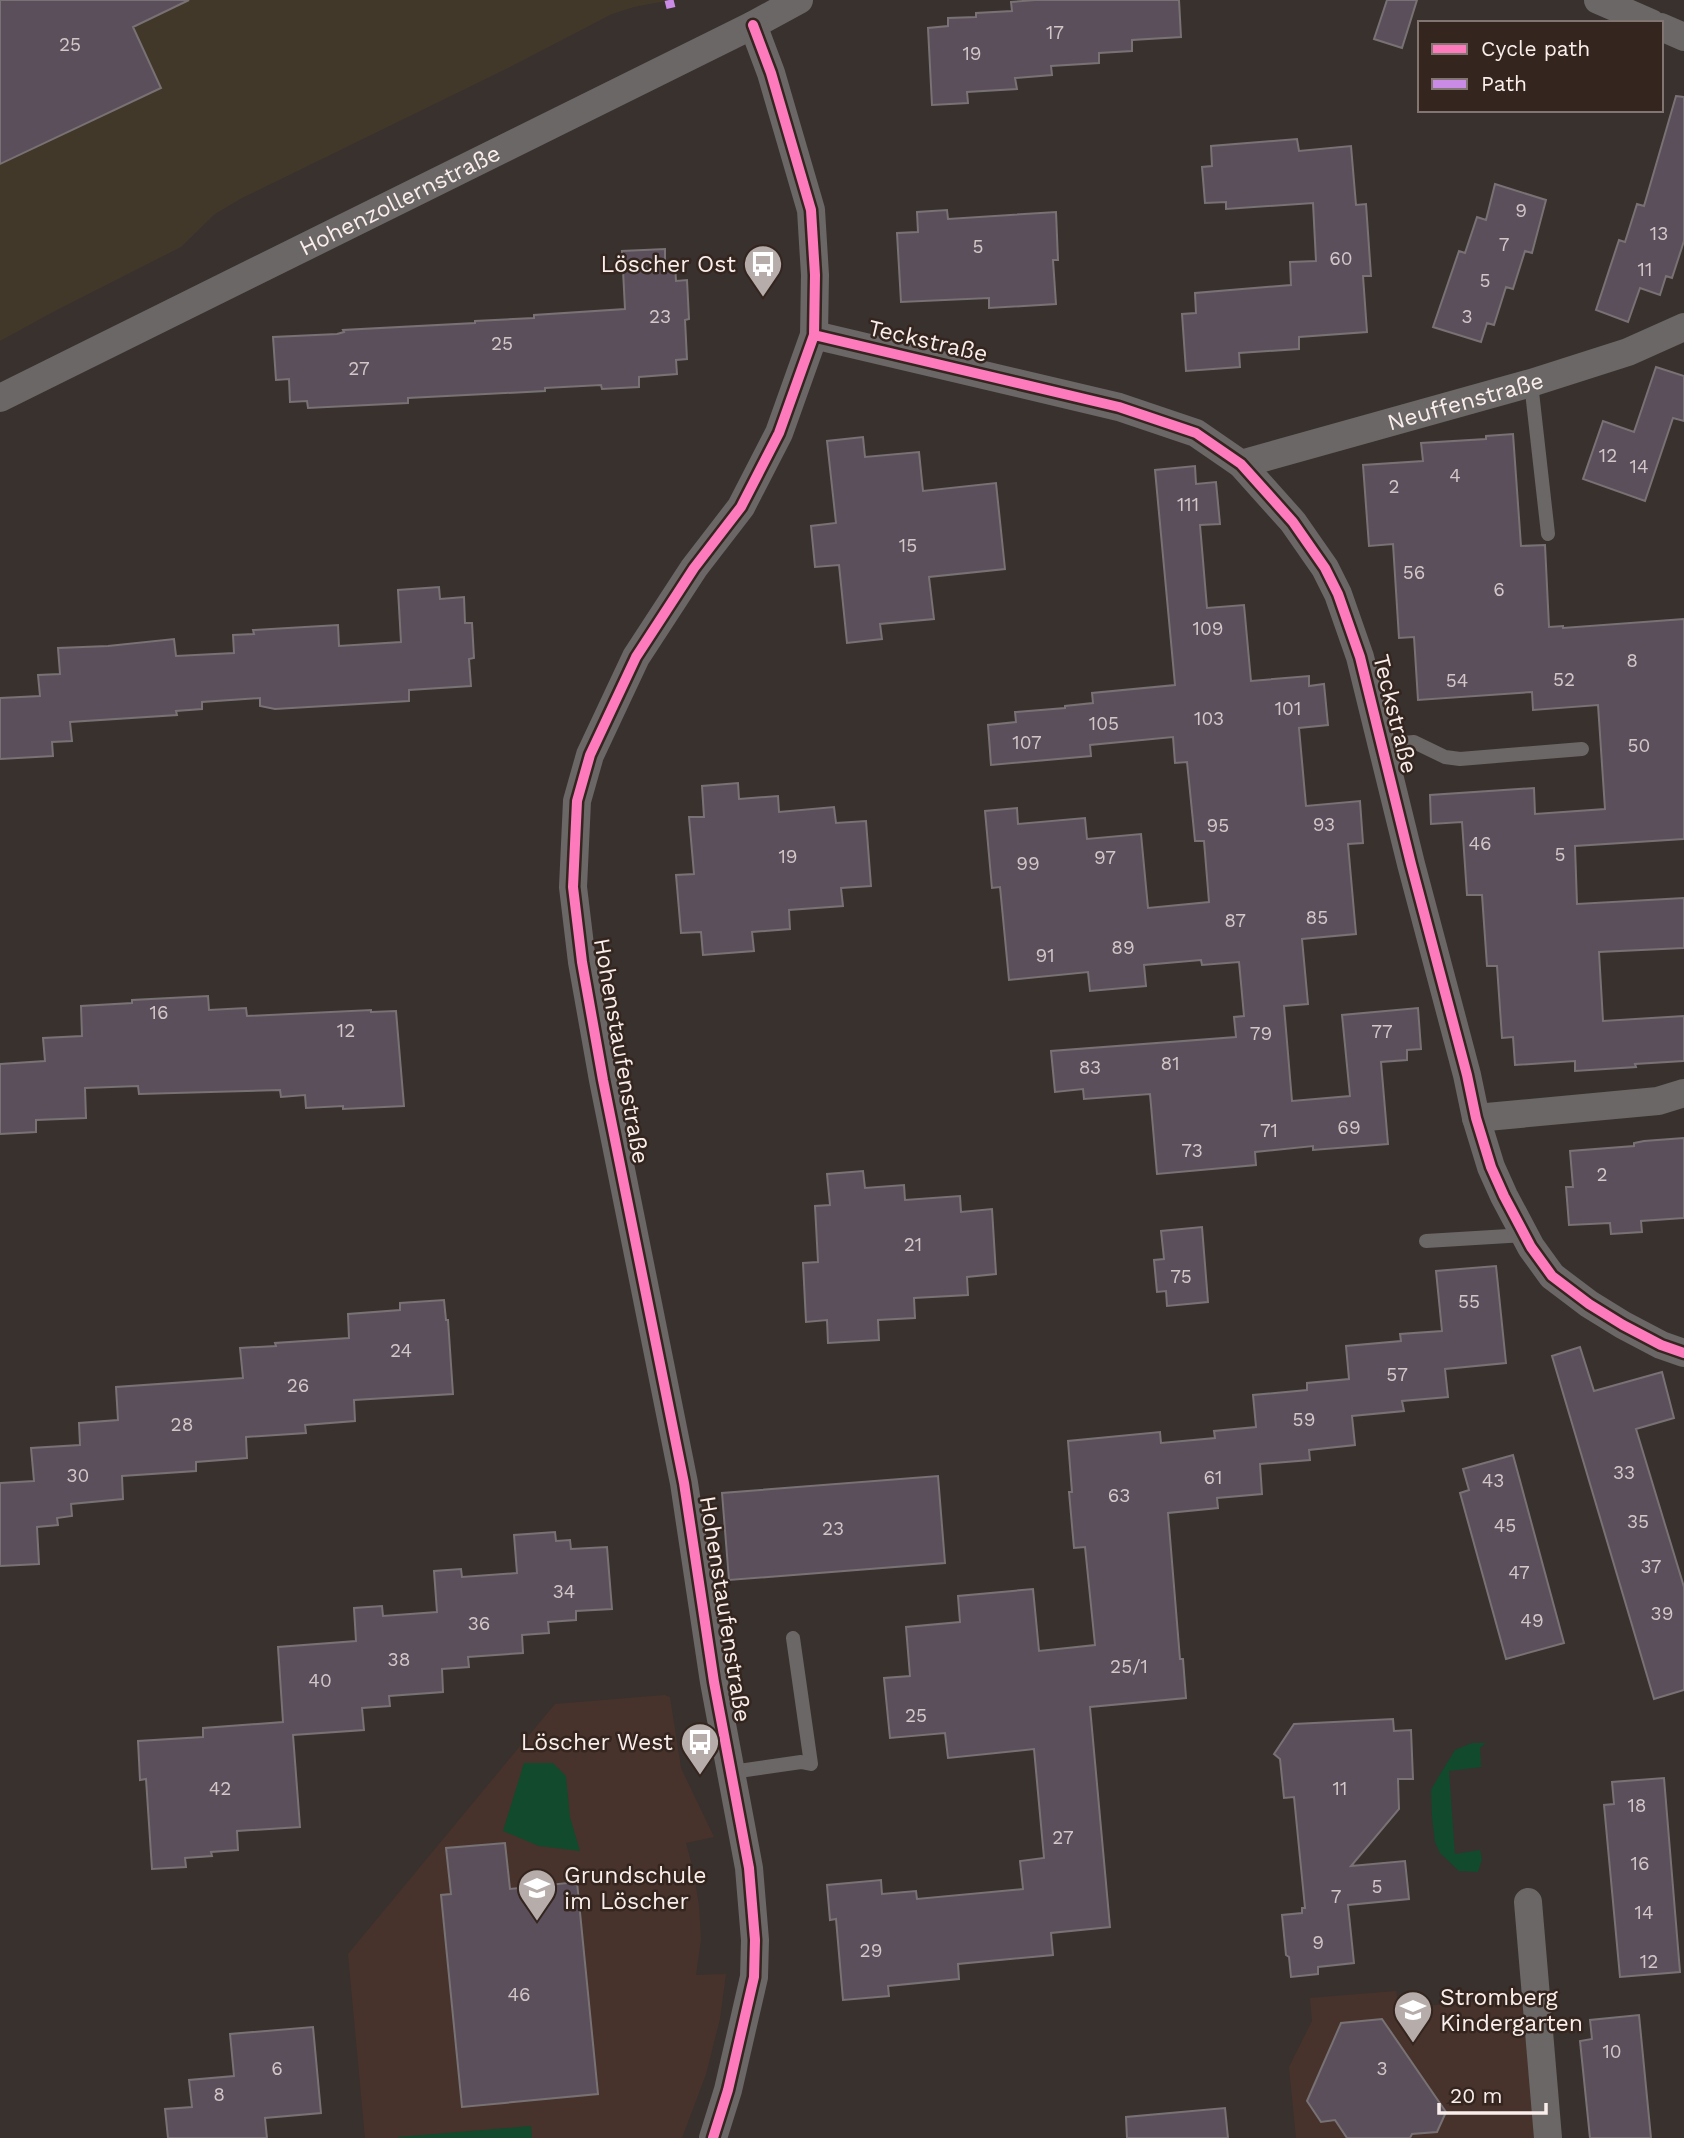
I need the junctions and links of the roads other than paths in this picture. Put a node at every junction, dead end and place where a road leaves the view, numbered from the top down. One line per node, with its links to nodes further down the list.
1 (799, 0): 4 (street, Hohenzollernstraße)
2 (1598, 0): 3 (street)
3 (1646, 21)
4 (753, 25): 8 (street, Hohenstaufenstraße); 10 (street, Hohenzollernstraße)
5 (1663, 28): 6 (street)
6 (1684, 37)
7 (1684, 327): 9 (street, Neuffenstraße)
8 (814, 335): 11 (street, Teckstraße); 21 (street, Hohenstaufenstraße)
9 (1531, 383): 11 (street, Neuffenstraße); 12 (lane)
10 (0, 398)
11 (1241, 464): 13 (street, Teckstraße)
12 (1548, 534)
13 (1381, 745): 14 (lane); 16 (street, Teckstraße)
14 (1582, 749)
15 (1684, 1093): 16 (street)
16 (1476, 1118): 17 (street, Teckstraße)
17 (1525, 1235): 18 (lane); 19 (street, Teckstraße)
18 (1426, 1241)
19 (1684, 1353)
20 (793, 1638): 21 (lane)
21 (732, 1772): 23 (street, Hohenstaufenstraße)
22 (1528, 1902): 24 (street)
23 (713, 2138)
24 (1548, 2138)

